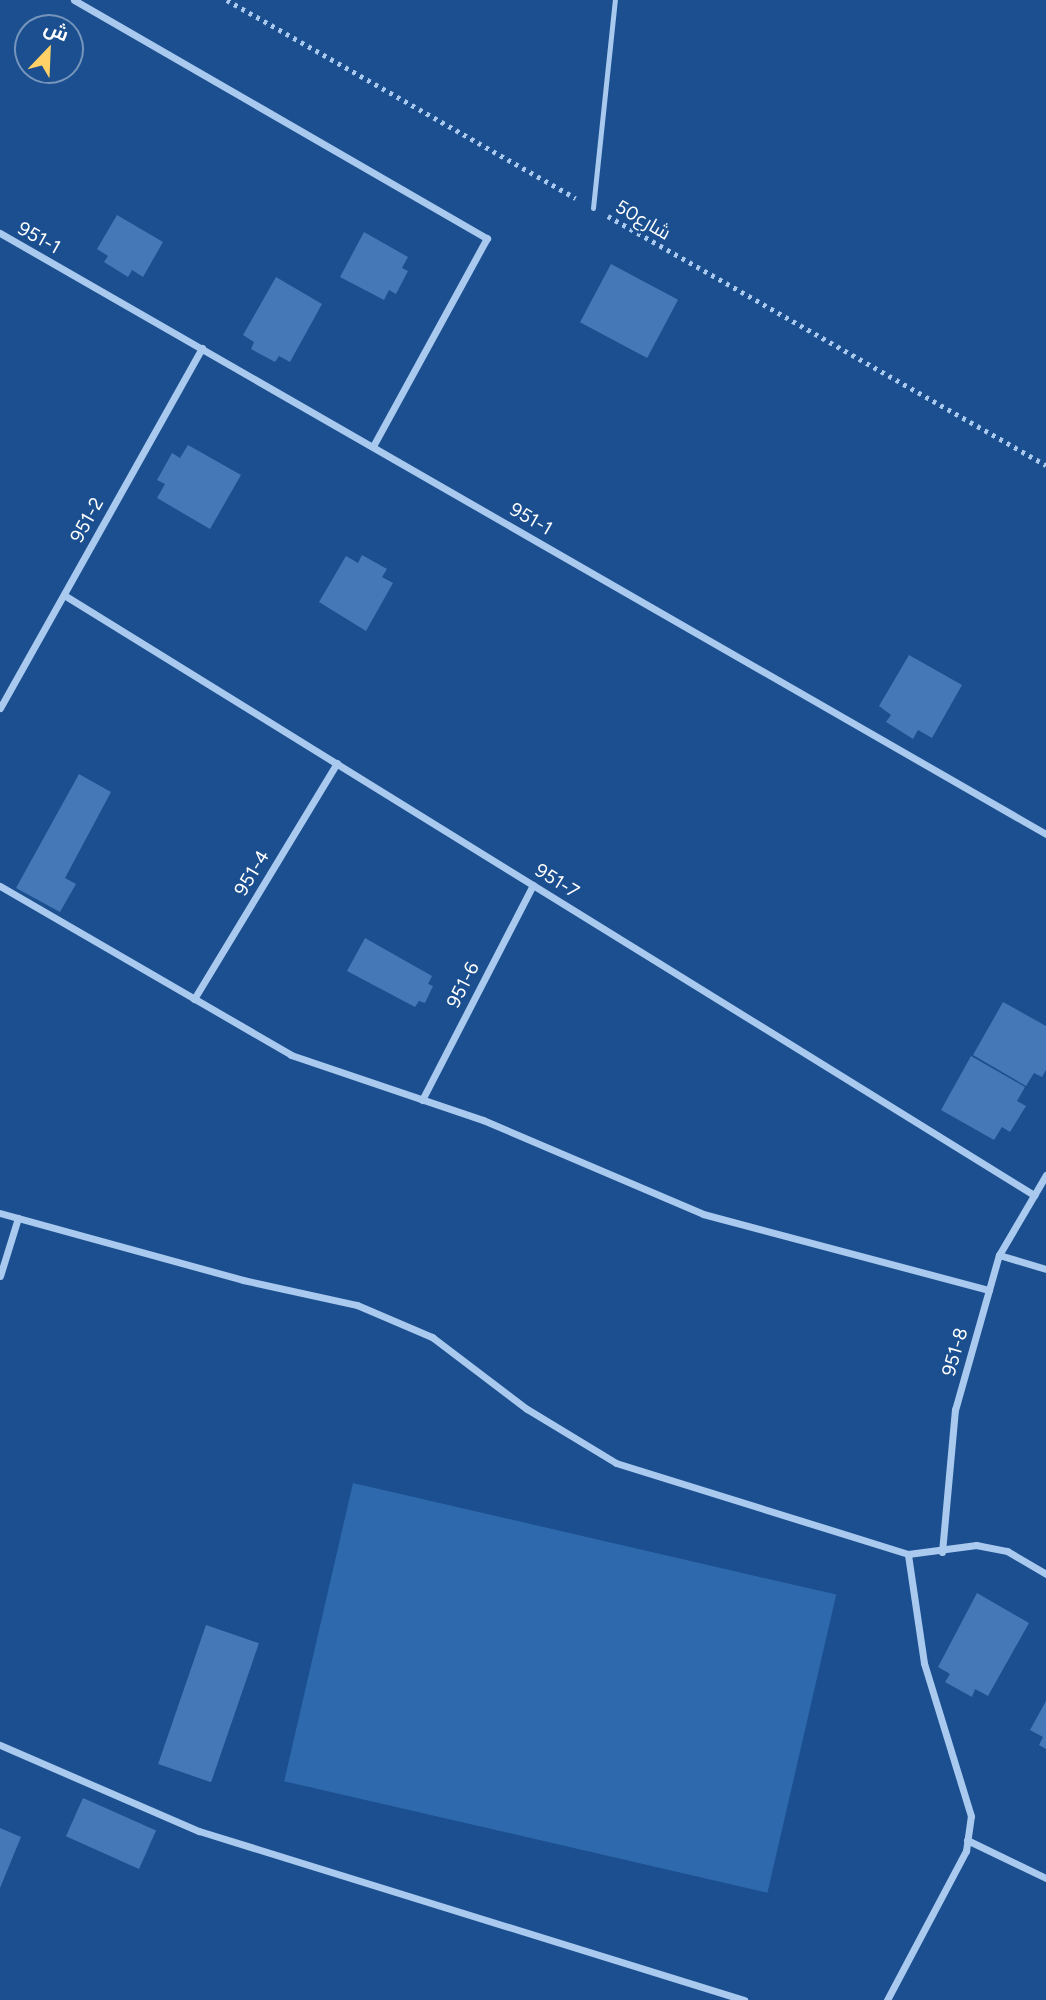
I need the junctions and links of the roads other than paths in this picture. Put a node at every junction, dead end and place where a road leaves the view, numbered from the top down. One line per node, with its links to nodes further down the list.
1 (74, 0): 6 (street)
2 (615, 0): 3 (lane)
3 (593, 208)
4 (0, 233): 5 (street, 951-1)
5 (202, 348): 6 (street, 951-1); 7 (street, 951-2)
6 (373, 446): 10 (street, 951-1)
7 (64, 595): 8 (street, 951-2); 9 (street, 951-7)
8 (0, 708)
9 (337, 763): 11 (street, 951-7); 13 (street, 951-4)
10 (1046, 834)
11 (533, 885): 14 (street, 951-6); 16 (street, 951-7)
12 (0, 886): 13 (street)
13 (194, 999): 14 (street)
14 (422, 1100): 22 (street)
15 (1046, 1175): 16 (street, 951-8)
16 (1034, 1195): 19 (street, 951-8)
17 (0, 1213): 18 (street)
18 (18, 1218): 21 (street); 24 (street)
19 (999, 1255): 20 (street); 22 (street, 951-8)
20 (1046, 1269)
21 (0, 1276)
22 (989, 1290): 23 (street, 951-8)
23 (942, 1552): 24 (street); 25 (street)
24 (908, 1554): 27 (street)
25 (1046, 1574)
26 (0, 1745): 29 (street)
27 (967, 1840): 28 (street); 30 (street)
28 (1046, 1878)
29 (744, 2000)
30 (887, 2000)

